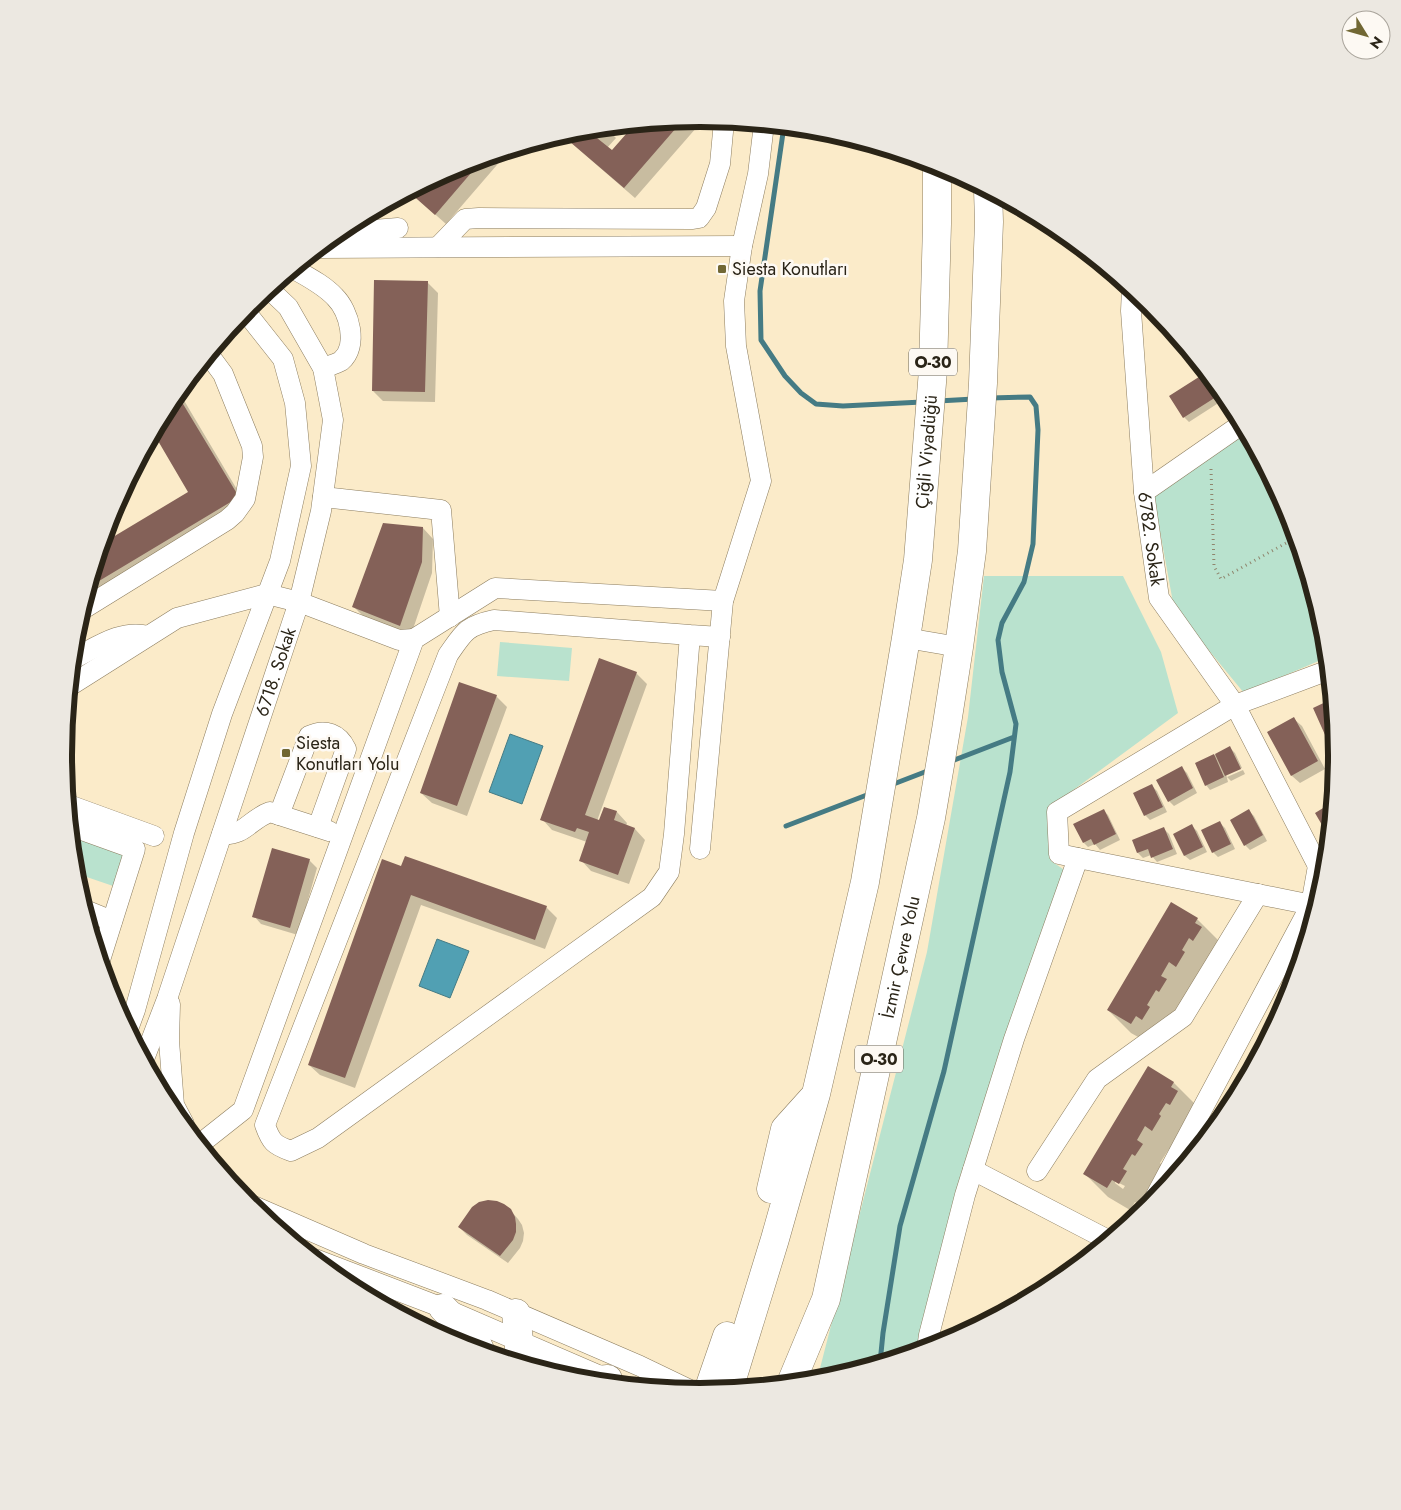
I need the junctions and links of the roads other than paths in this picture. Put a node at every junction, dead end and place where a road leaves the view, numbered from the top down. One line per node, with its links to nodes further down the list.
1 (723, 128): 9 (street)
2 (763, 130): 10 (street)
3 (931, 171): 6 (highway)
4 (937, 173): 6 (highway, Çiğli Viyadüğü / O-30)
5 (990, 198): 31 (highway, İzmir Çevre Yolu / O-30)
6 (937, 224): 29 (highway, Çiğli Viyadüğü / O-30)
7 (398, 228): 8 (street)
8 (354, 232)
9 (438, 246): 10 (street); 11 (street)
10 (742, 246): 22 (street)
11 (331, 248)
12 (299, 272): 17 (street)
13 (274, 294): 17 (street, 6718. Sokak)
14 (1138, 306): 19 (street, 6782. Sokak)
15 (250, 317): 21 (street, 6718. Sokak)
16 (213, 360): 24 (street)
17 (323, 368): 20 (street, 6718. Sokak)
18 (1236, 428): 19 (street)
19 (1144, 492): 35 (street, 6782. Sokak)
20 (323, 497): 23 (street, 6718. Sokak); 25 (street)
21 (267, 594): 23 (street); 27 (street); 53 (street, 6718. Sokak)
22 (723, 600): 25 (street); 28 (street)
23 (299, 602): 30 (street); 40 (street, 6718. Sokak)
24 (92, 603)
25 (450, 616): 30 (street)
26 (690, 635): 26 (street); 28 (street)
27 (148, 636): 32 (street); 34 (street)
28 (720, 637): 43 (street)
29 (906, 638): 31 (street); 55 (highway, O-30)
30 (414, 639): 41 (street)
31 (959, 647): 64 (highway, İzmir Çevre Yolu / O-30)
32 (81, 655)
33 (1323, 672): 35 (street)
34 (77, 681)
35 (1235, 705): 44 (street); 45 (street, 6782. Sokak)
36 (75, 807): 42 (street)
37 (279, 815): 38 (street); 38 (street); 40 (street)
38 (318, 827): 41 (street)
39 (77, 828): 50 (street)
40 (222, 834): 52 (street, 6718. Sokak)
41 (343, 835): 57 (street)
42 (154, 836)
43 (700, 849)
44 (1078, 858): 46 (street); 58 (street)
45 (1319, 859)
46 (1258, 894): 47 (street); 59 (street)
47 (1310, 904)
48 (93, 913): 50 (street)
49 (1307, 918): 60 (street)
50 (112, 921): 51 (street)
51 (103, 949)
52 (171, 984): 54 (street, 6718. Sokak); 56 (street)
53 (131, 1020)
54 (147, 1051)
55 (816, 1094): 73 (highway, O-30); 74 (highway)
56 (173, 1096)
57 (205, 1140)
58 (973, 1170): 62 (street); 66 (street)
59 (1037, 1170)
60 (1167, 1175)
61 (273, 1215): 68 (street)
62 (1103, 1237)
63 (340, 1269): 65 (street)
64 (826, 1299): 70 (highway); 71 (highway, İzmir Çevre Yolu / O-30)
65 (443, 1308): 67 (highway); 68 (street)
66 (928, 1340)
67 (476, 1341)
68 (510, 1341): 69 (street); 72 (street)
69 (582, 1372)
70 (804, 1374)
71 (794, 1376)
72 (674, 1382)
73 (731, 1382)
74 (711, 1383)

